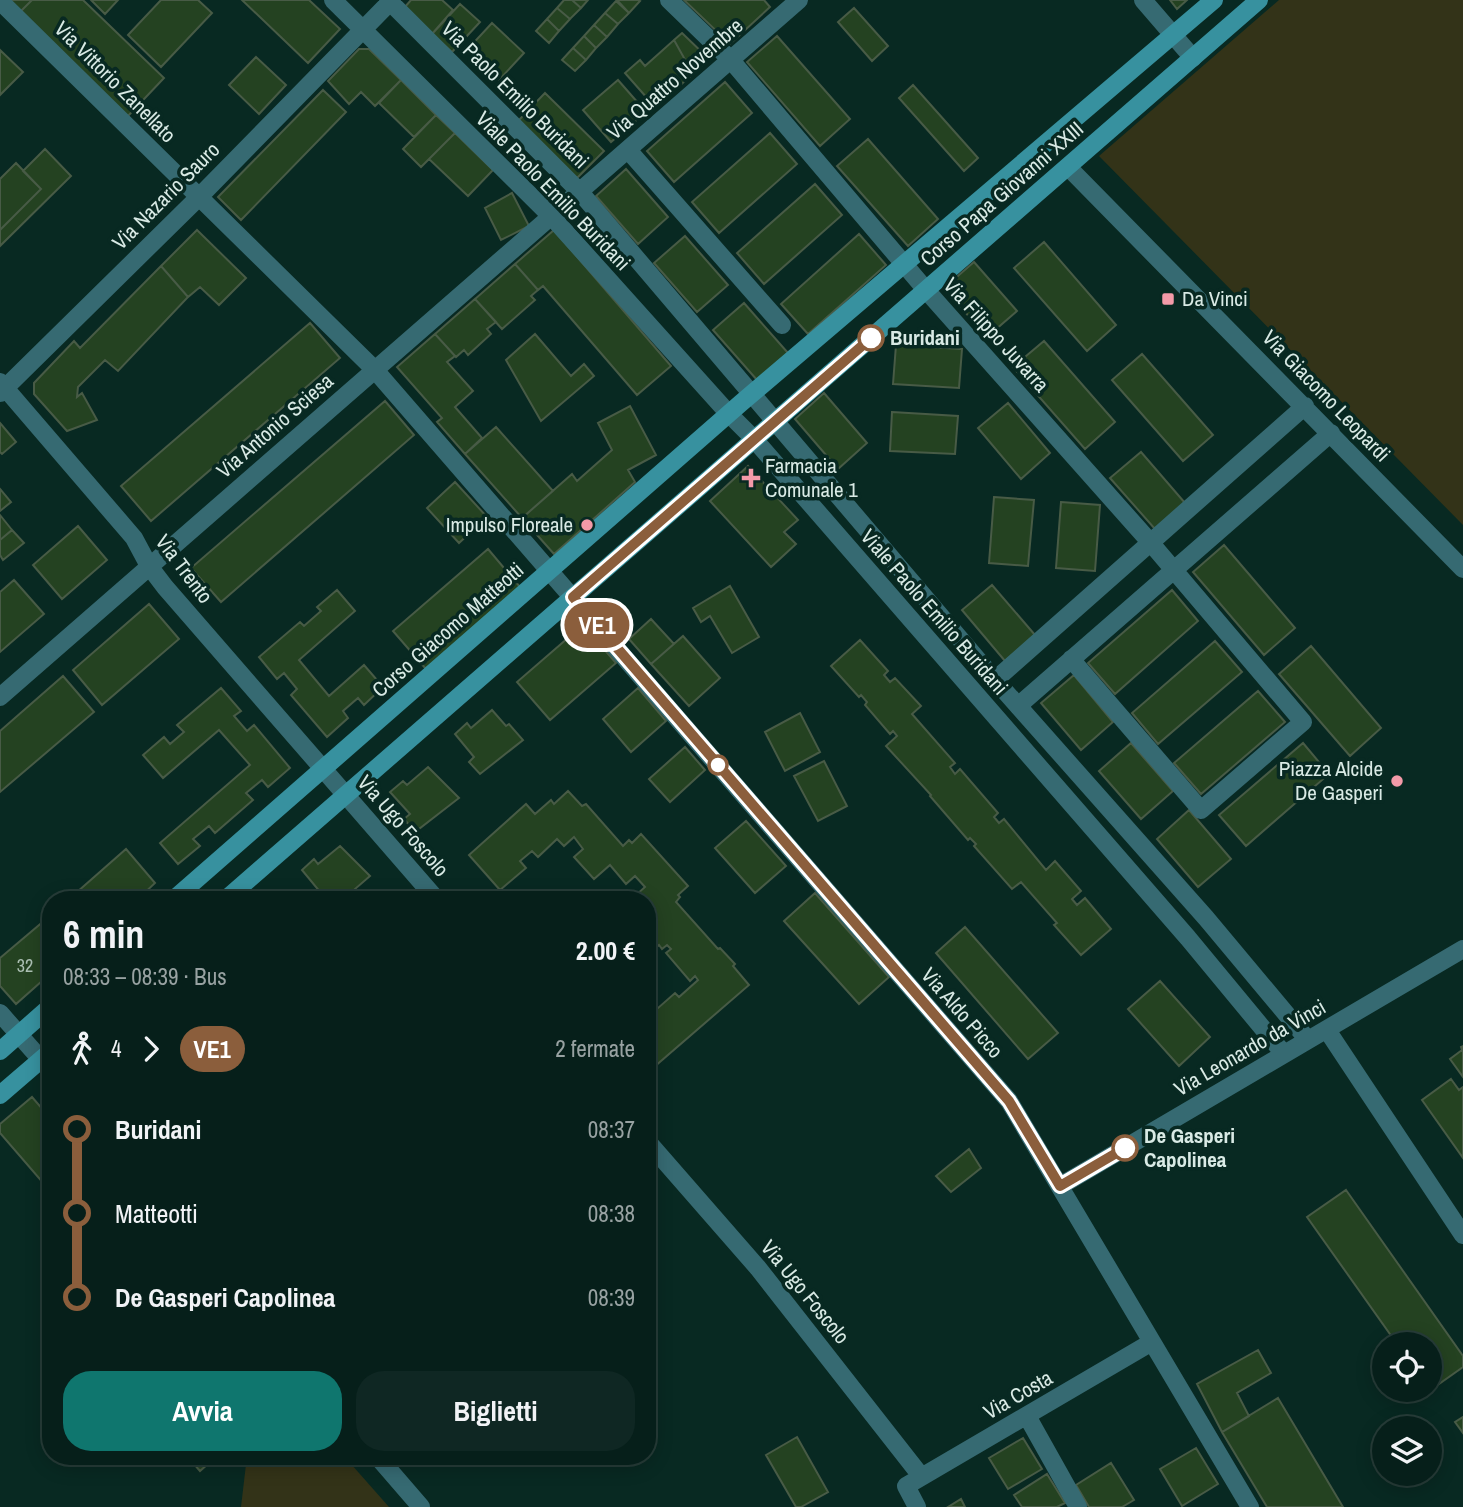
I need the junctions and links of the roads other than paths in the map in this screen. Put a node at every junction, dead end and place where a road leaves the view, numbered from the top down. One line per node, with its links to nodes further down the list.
1 (333, 0): 9 (street, Viale Paolo Emilio Buridani)
2 (669, 0): 12 (street, Via Filippo Juvarra)
3 (799, 0): 12 (street, Via Quattro Novembre)
4 (1143, 0): 10 (street)
5 (1214, 0): 10 (street, Corso Papa Giovanni XXIII)
6 (1259, 0): 11 (street, Corso Papa Giovanni XXIII)
7 (0, 1): 16 (street, Via Vittorio Zanellato)
8 (390, 1): 9 (street, Via Nazario Sauro); 15 (street, Via Paolo Emilio Buridani)
9 (363, 30): 16 (street, Via Nazario Sauro); 17 (street, Viale Paolo Emilio Buridani)
10 (1173, 35): 11 (street); 18 (street, Corso Papa Giovanni XXIII)
11 (1193, 58): 14 (street, Corso Papa Giovanni XXIII)
12 (730, 60): 13 (street, Via Quattro Novembre); 18 (street, Via Filippo Juvarra)
13 (628, 150): 15 (street, Via Quattro Novembre); 20 (street)
14 (1068, 167): 19 (street, Corso Papa Giovanni XXIII); 24 (street, Via Giacomo Leopardi)
15 (580, 192): 17 (street, Via Antonio Sciesa); 23 (street, Viale Paolo Emilio Buridani)
16 (199, 197): 21 (street, Via Vittorio Zanellato); 22 (street, Via Nazario Sauro)
17 (552, 217): 21 (street, Via Antonio Sciesa); 25 (street, Viale Paolo Emilio Buridani)
18 (905, 265): 19 (street, Via Filippo Juvarra); 23 (street, Corso Papa Giovanni XXIII)
19 (926, 290): 26 (street, Corso Papa Giovanni XXIII); 29 (street, Via Filippo Juvarra)
20 (782, 325)
21 (375, 370): 30 (street, Via Antonio Sciesa); 32 (street, Via Aldo Picco)
22 (2, 388): 30 (street, Via Trento)
23 (752, 394): 25 (street, Corso Giacomo Matteotti); 26 (street, Viale Paolo Emilio Buridani)
24 (1305, 406): 27 (street, Via Giacomo Leopardi); 29 (street)
25 (729, 414): 28 (street, Viale Paolo Emilio Buridani); 32 (street, Corso Giacomo Matteotti)
26 (774, 422): 28 (street, Corso Giacomo Matteotti); 36 (street, Viale Paolo Emilio Buridani)
27 (1331, 433): 31 (street, Via Giacomo Leopardi); 33 (street)
28 (754, 439): 34 (street, Corso Giacomo Matteotti); 50 (street, Viale Paolo Emilio Buridani)
29 (1150, 542): 33 (street, Via Filippo Juvarra); 36 (street)
30 (149, 566): 37 (street, Via Antonio Sciesa); 39 (street, Via Trento)
31 (1463, 569)
32 (550, 571): 34 (street, Via Aldo Picco); 39 (street, Corso Giacomo Matteotti)
33 (1173, 571): 35 (street); 35 (street, Via Filippo Juvarra)
34 (573, 597): 39 (street, Corso Giacomo Matteotti); 55 (street, Via Aldo Picco)
35 (1071, 659): 38 (street)
36 (995, 680): 38 (street, Viale Paolo Emilio Buridani)
37 (0, 697)
38 (1018, 706): 48 (street, Viale Paolo Emilio Buridani)
39 (335, 782): 40 (street, Corso Giacomo Matteotti); 41 (street, Corso Giacomo Matteotti); 42 (street, Via Ugo Foscolo)
40 (185, 891)
41 (233, 891)
42 (429, 891)
43 (1463, 948): 46 (street, Via Leonardo da Vinci)
44 (0, 1013): 47 (street)
45 (42, 1014): 47 (street)
46 (1327, 1030): 48 (street, Via Leonardo da Vinci); 56 (street)
47 (19, 1034): 49 (street); 51 (street)
48 (1308, 1040): 50 (street, Via Leonardo da Vinci)
49 (0, 1051)
50 (1284, 1054): 55 (street, Via Leonardo da Vinci)
51 (42, 1055)
52 (42, 1064): 53 (street)
53 (0, 1095)
54 (656, 1151): 60 (street, Via Ugo Foscolo)
55 (1060, 1186): 57 (street, Via Aldo Picco)
56 (1463, 1235)
57 (1152, 1342): 58 (street, Via Costa); 64 (street, Via Aldo Picco)
58 (1027, 1416): 60 (street, Via Costa); 63 (street)
59 (385, 1465): 61 (street)
60 (921, 1476): 62 (street, Via Costa)
61 (421, 1507)
62 (917, 1507)
63 (1078, 1507)
64 (1250, 1507)

